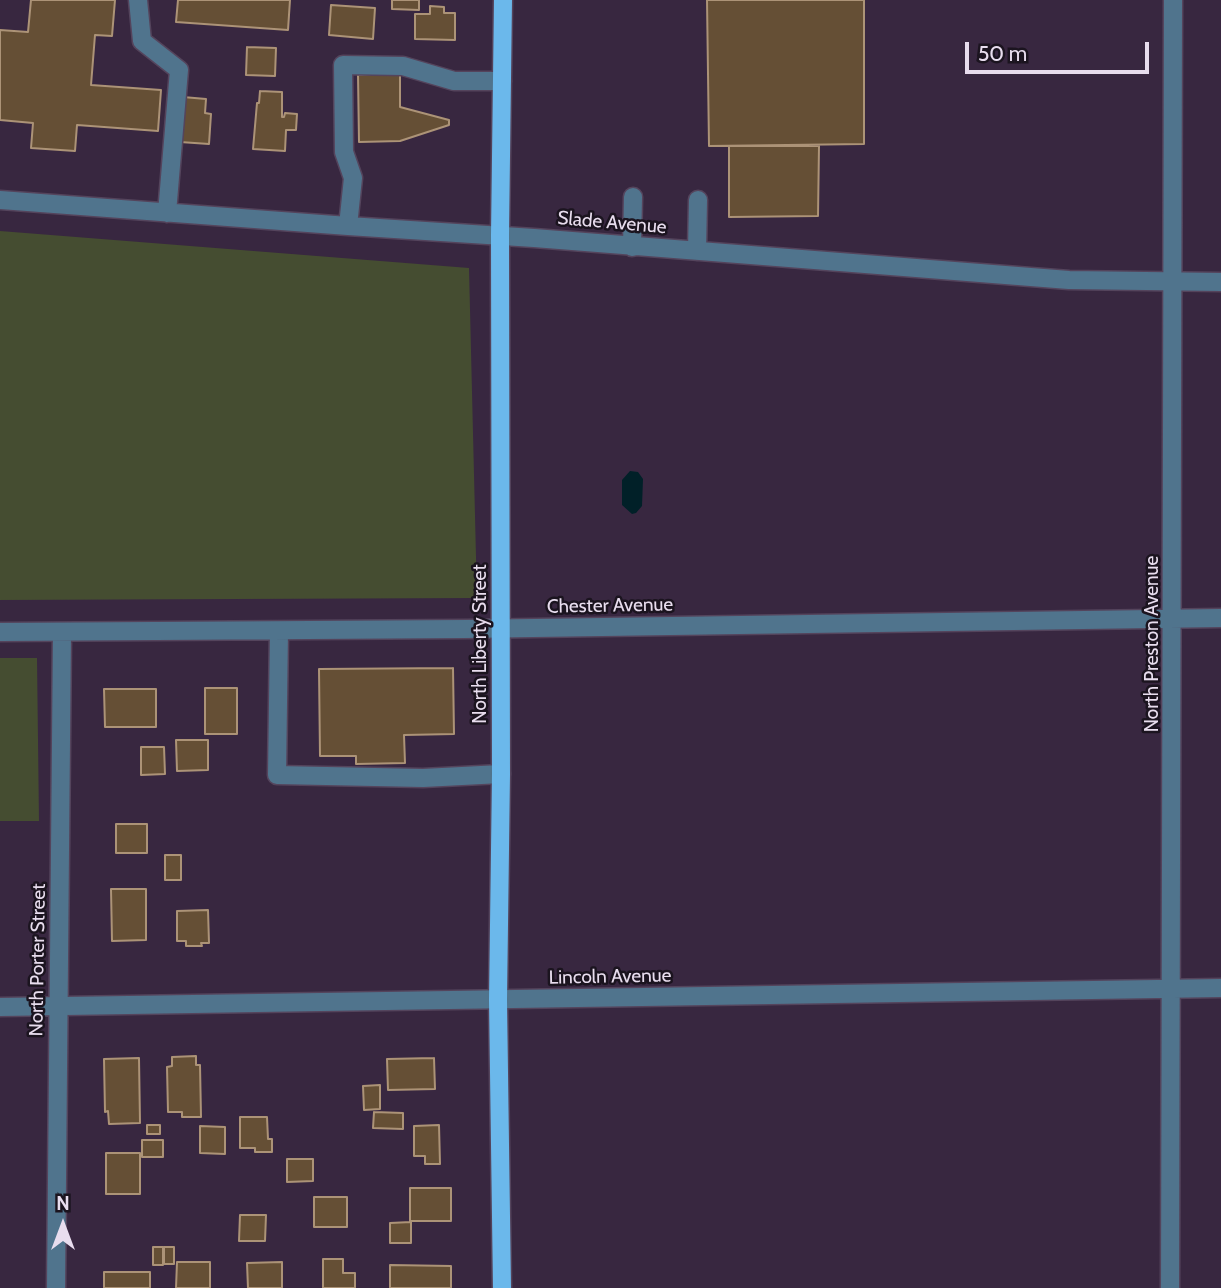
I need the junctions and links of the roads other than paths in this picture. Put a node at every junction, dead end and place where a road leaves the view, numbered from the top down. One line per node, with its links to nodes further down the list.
1 (138, 0): 8 (street)
2 (503, 0): 4 (main road, North Liberty Street)
3 (1173, 0): 13 (street, North Preston Avenue)
4 (502, 82): 9 (street); 10 (main road, North Liberty Street)
5 (633, 197): 11 (street)
6 (0, 200): 8 (street, Slade Avenue)
7 (698, 200): 12 (street)
8 (167, 212): 9 (street, Slade Avenue)
9 (348, 226): 10 (street, Slade Avenue)
10 (500, 235): 11 (street, Slade Avenue); 17 (main road, North Liberty Street)
11 (632, 247): 12 (street, Slade Avenue)
12 (697, 251): 13 (street, Slade Avenue)
13 (1174, 282): 14 (street, Slade Avenue); 15 (street, North Preston Avenue)
14 (1221, 282)
15 (1173, 618): 16 (street, Chester Avenue); 17 (street, Chester Avenue); 22 (street, North Preston Avenue)
16 (1221, 618)
17 (500, 628): 18 (street, Chester Avenue); 21 (main road, North Liberty Street)
18 (279, 631): 20 (street, Chester Avenue); 21 (street)
19 (0, 632): 20 (street, Chester Avenue)
20 (62, 632): 25 (street, North Porter Street)
21 (501, 774): 24 (main road, North Liberty Street)
22 (1170, 988): 23 (street, Lincoln Avenue); 24 (street, Lincoln Avenue); 29 (street, North Preston Avenue)
23 (1221, 988)
24 (498, 1000): 25 (street, Lincoln Avenue); 28 (main road, North Liberty Street)
25 (58, 1006): 26 (street, Lincoln Avenue); 27 (street, North Porter Street)
26 (0, 1007)
27 (56, 1288)
28 (502, 1288)
29 (1170, 1288)

